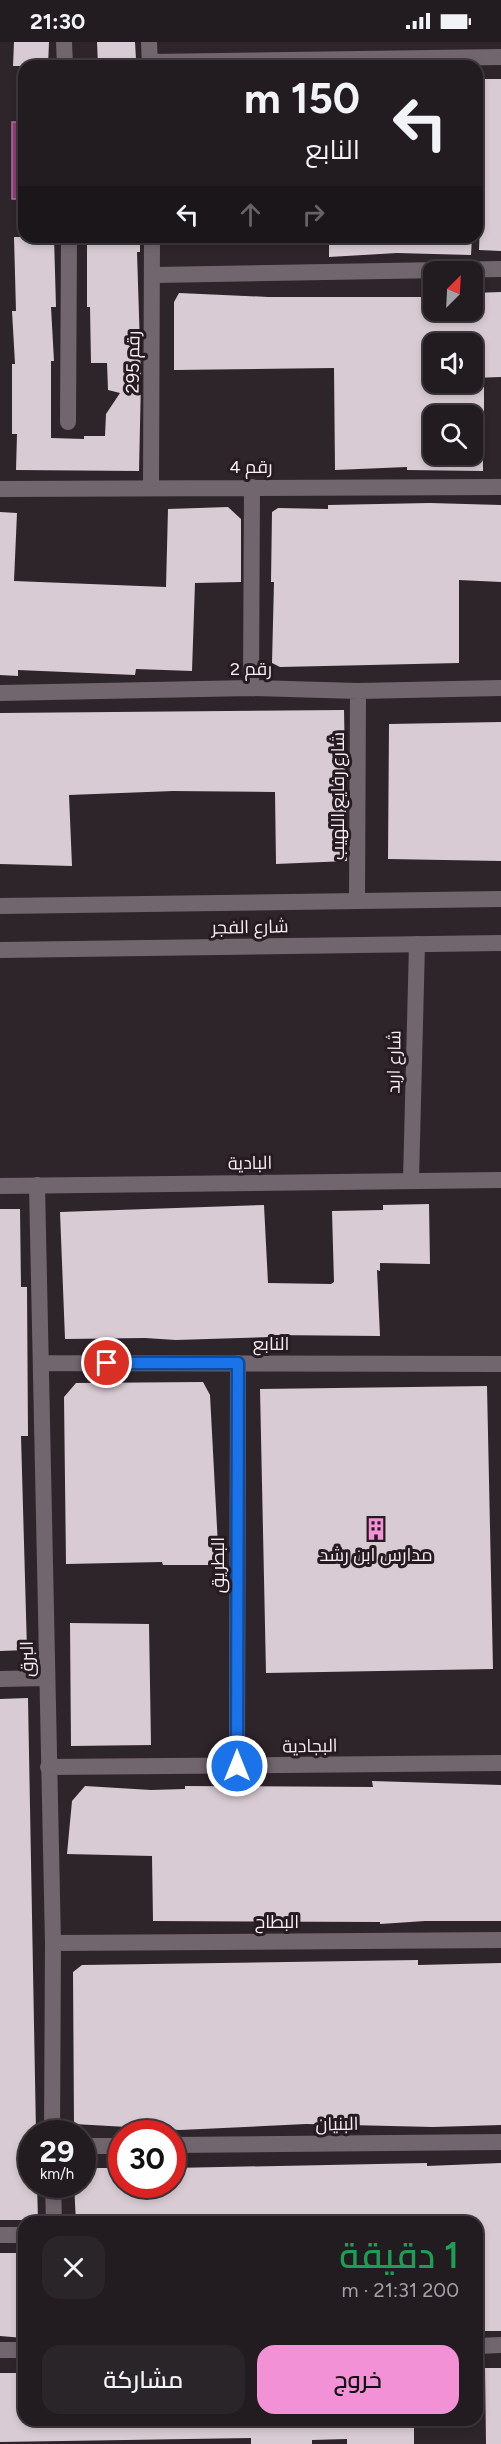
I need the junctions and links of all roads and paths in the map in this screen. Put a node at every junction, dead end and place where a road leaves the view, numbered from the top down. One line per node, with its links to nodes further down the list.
1 (64, 42): 4 (street)
2 (149, 42): 5 (street)
3 (501, 57): 6 (street)
4 (65, 60)
5 (150, 60)
6 (351, 60)
7 (69, 243): 11 (street)
8 (152, 243): 10 (street, رقم 295)
9 (501, 269): 10 (street)
10 (154, 275): 12 (street, رقم 295)
11 (68, 423)
12 (151, 487): 13 (street, رقم 4); 15 (street, رقم 4)
13 (252, 487): 14 (street, رقم 4); 16 (street)
14 (501, 487)
15 (0, 489)
16 (251, 688): 18 (street, رقم 2); 19 (street, رقم 2)
17 (501, 688): 18 (street, رقم 2)
18 (358, 691): 21 (street, شارع رفايع اللهيب)
19 (0, 693)
20 (501, 898): 21 (street, شارع الفجر)
21 (357, 900): 22 (street, شارع الفجر)
22 (0, 906)
23 (501, 943): 24 (street, شارع الفجر)
24 (417, 944): 25 (street, شارع الفجر); 26 (street, شارع اربد)
25 (0, 950)
26 (411, 1180): 27 (street, البادية); 28 (street, البادية)
27 (501, 1180)
28 (37, 1185): 29 (street, البادية); 30 (street, البرق)
29 (0, 1186)
30 (41, 1363): 31 (street, النابع); 34 (street, البرق)
31 (238, 1363): 32 (street, النابع); 36 (street, البطريق)
32 (501, 1364)
33 (0, 1678): 34 (street)
34 (46, 1678): 37 (street, البرق)
35 (501, 1763): 36 (street, البجادية)
36 (237, 1766): 37 (street, البجادية)
37 (48, 1767): 39 (street, البرق)
38 (501, 1940): 39 (street, البطاح)
39 (53, 1943): 40 (street, البرق)
40 (52, 2120)
41 (501, 2142): 42 (street, البنيان)
42 (186, 2145)
43 (53, 2198): 44 (street)
44 (54, 2216)
45 (0, 2235): 46 (street)
46 (18, 2235)
47 (501, 2345): 48 (street)
48 (483, 2346)
49 (0, 2350): 50 (street)
50 (18, 2350)

